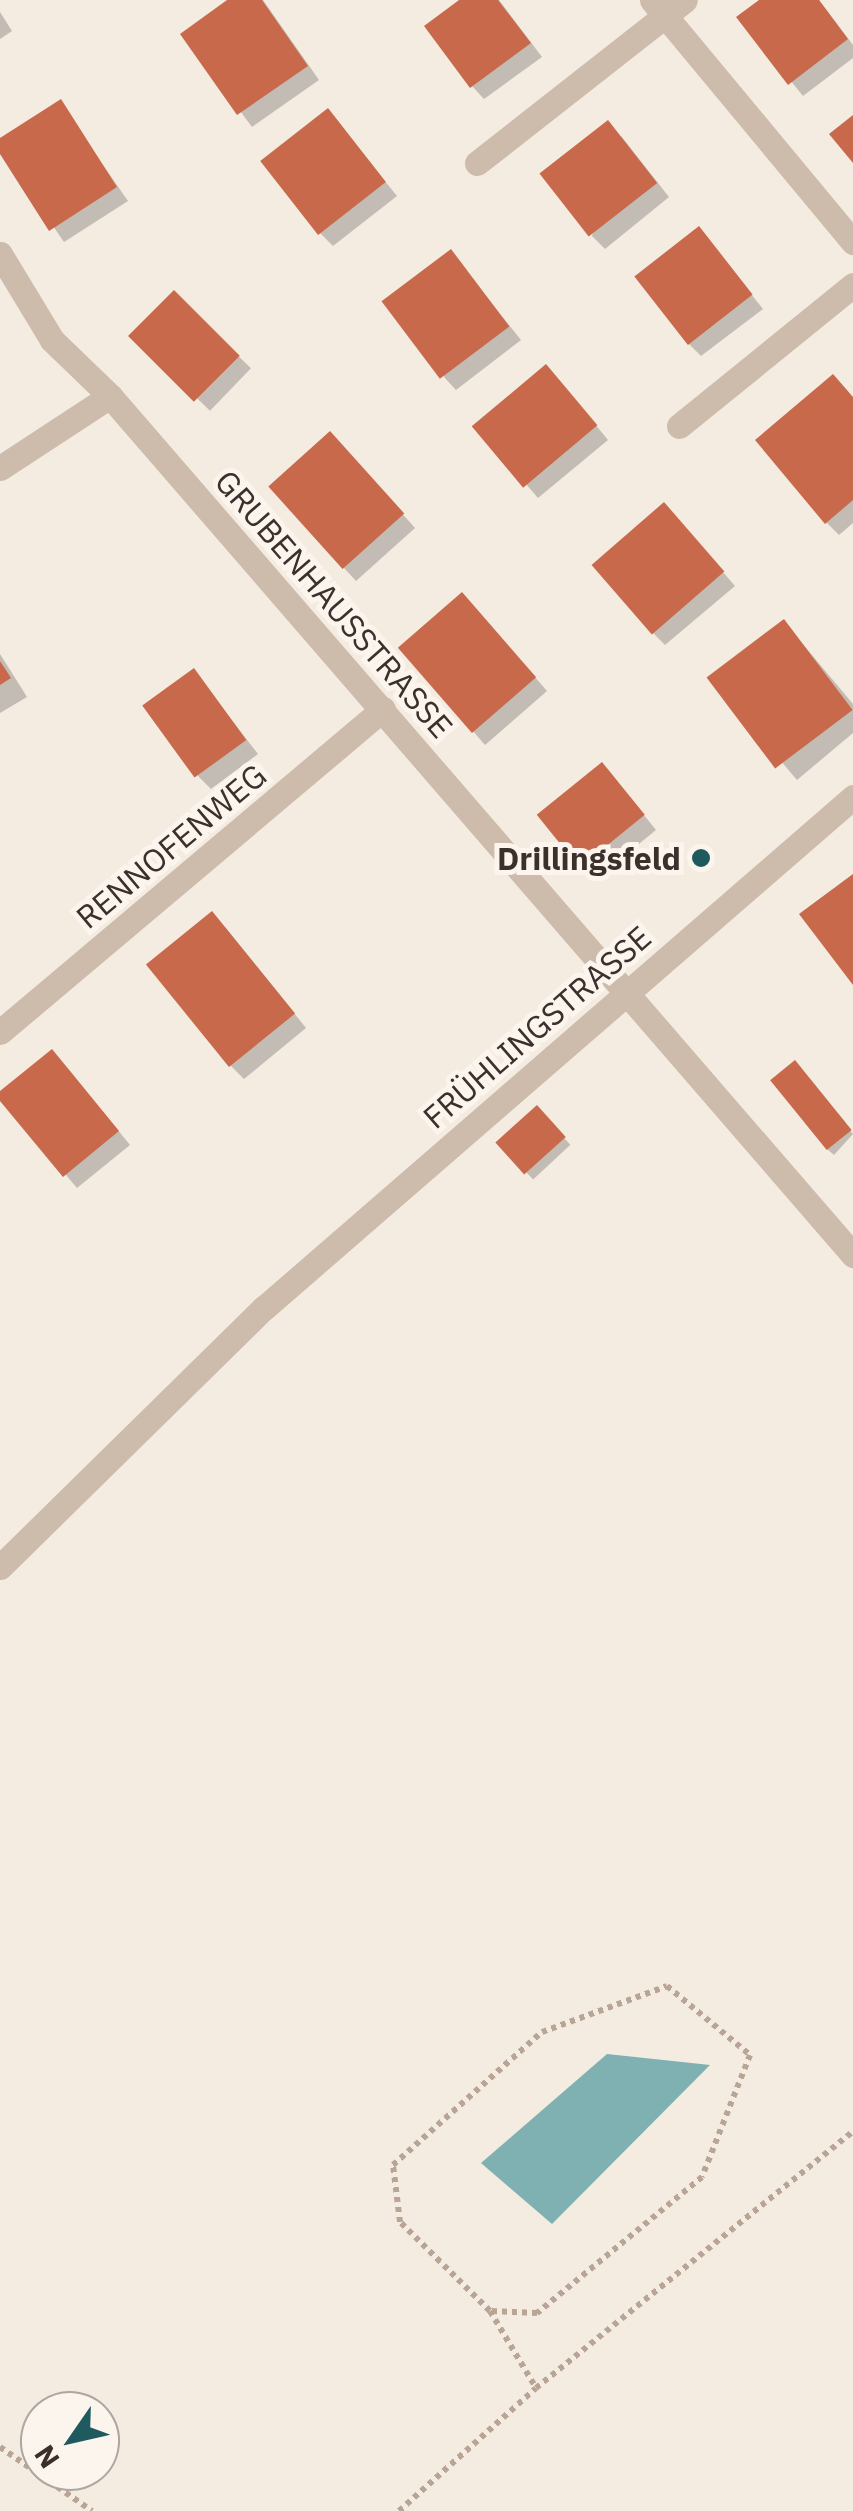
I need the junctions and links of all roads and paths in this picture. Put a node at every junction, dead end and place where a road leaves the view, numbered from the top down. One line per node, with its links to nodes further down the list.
1 (668, 5): 2 (street); 3 (street)
2 (477, 163)
3 (853, 242)
4 (0, 254): 6 (street, GRUBENHAUSSTRASSE)
5 (853, 285): 7 (street)
6 (110, 396): 8 (street); 9 (street, GRUBENHAUSSTRASSE)
7 (679, 426)
8 (0, 468)
9 (383, 710): 11 (street, GRUBENHAUSSTRASSE); 12 (street, RENNOFENWEG)
10 (853, 797): 11 (street, FRÜHLINGSTRASSE)
11 (625, 992): 13 (street, GRUBENHAUSSTRASSE); 14 (street, FRÜHLINGSTRASSE)
12 (0, 1032)
13 (853, 1256)
14 (0, 1567)
15 (853, 2131): 17 (path)
16 (490, 2311): 16 (path); 17 (path)
17 (536, 2388): 20 (path)
18 (0, 2447): 19 (path)
19 (92, 2511)
20 (398, 2511)

